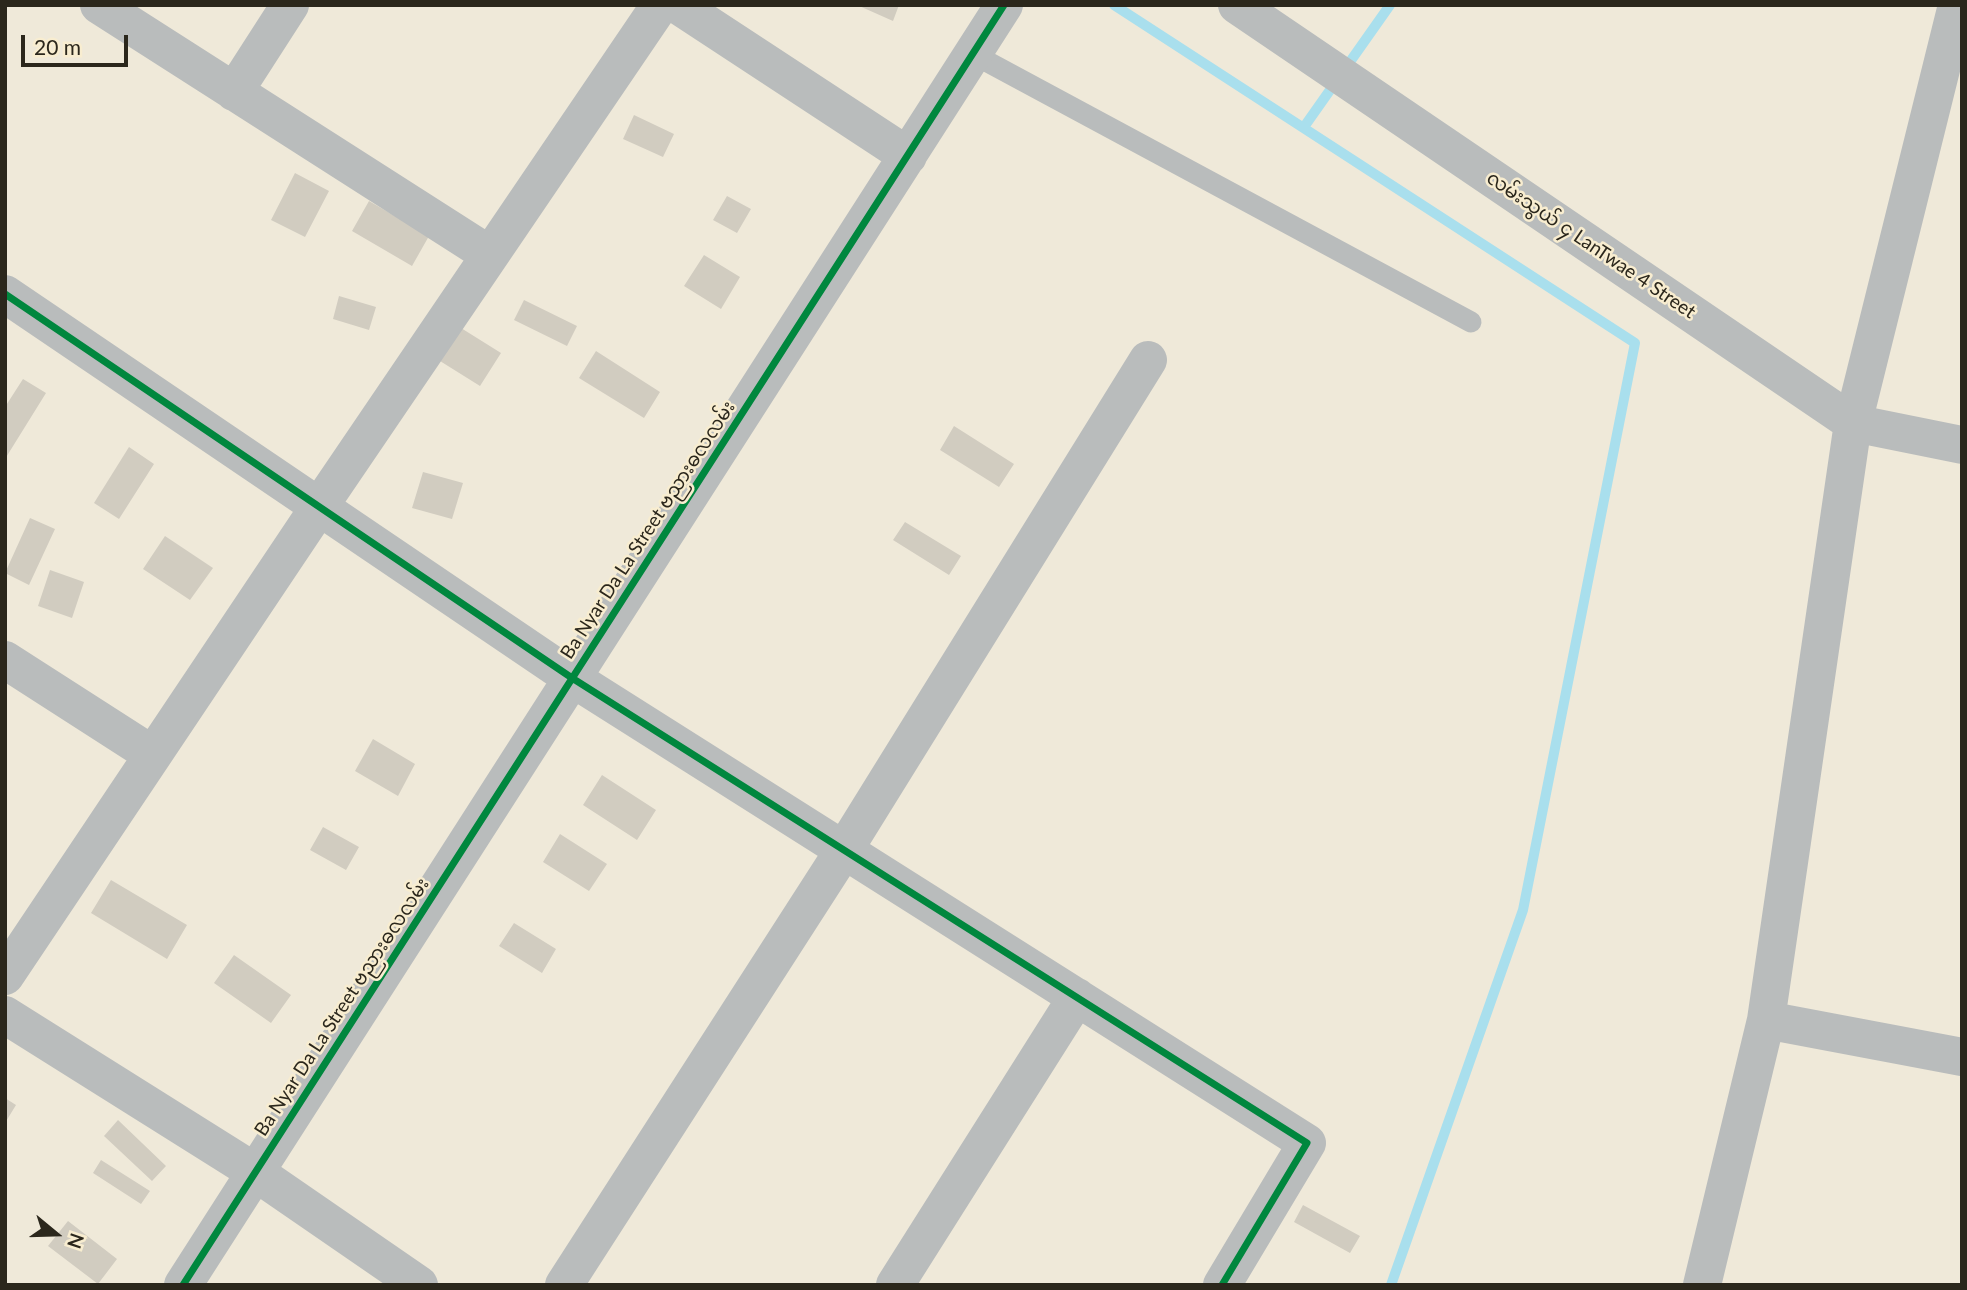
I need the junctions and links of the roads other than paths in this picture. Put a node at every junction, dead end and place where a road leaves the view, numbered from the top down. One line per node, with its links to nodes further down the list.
1 (99, 5): 9 (street)
2 (290, 5): 9 (street)
3 (660, 5): 11 (street)
4 (678, 5): 10 (street)
5 (1004, 5): 8 (street, Ba Nyar Da La Street ဗညားဓလလမ်း)
6 (1237, 5): 15 (street, လမ်းသွယ် ၄ LanTwae 4 Street)
7 (1957, 5): 15 (street)
8 (973, 54): 10 (street, Ba Nyar Da La Street ဗညားဓလလမ်း); 13 (lane)
9 (234, 92): 11 (street)
10 (908, 156): 19 (street, Ba Nyar Da La Street ဗညားဓလလမ်း)
11 (490, 255): 17 (street)
12 (5, 294): 17 (street)
13 (1471, 323)
14 (1148, 360): 21 (street)
15 (1853, 422): 16 (street, လမ်းသွယ် ၄ LanTwae 4 Street); 25 (street)
16 (1962, 445)
17 (319, 507): 19 (street); 20 (street)
18 (5, 660): 20 (street)
19 (572, 678): 21 (street); 27 (street, Ba Nyar Da La Street ဗညားဓလလမ်း)
20 (153, 755): 22 (street)
21 (844, 850): 23 (street); 30 (street)
22 (5, 976)
23 (1077, 997): 31 (street); 32 (street)
24 (5, 1015): 27 (street)
25 (1766, 1020): 26 (street); 33 (street)
26 (1962, 1057)
27 (255, 1172): 28 (street, Ba Nyar Da La Street ဗညားဓလလမ်း); 29 (street)
28 (183, 1285)
29 (419, 1285)
30 (564, 1285)
31 (895, 1285)
32 (1222, 1285)
33 (1702, 1285)

